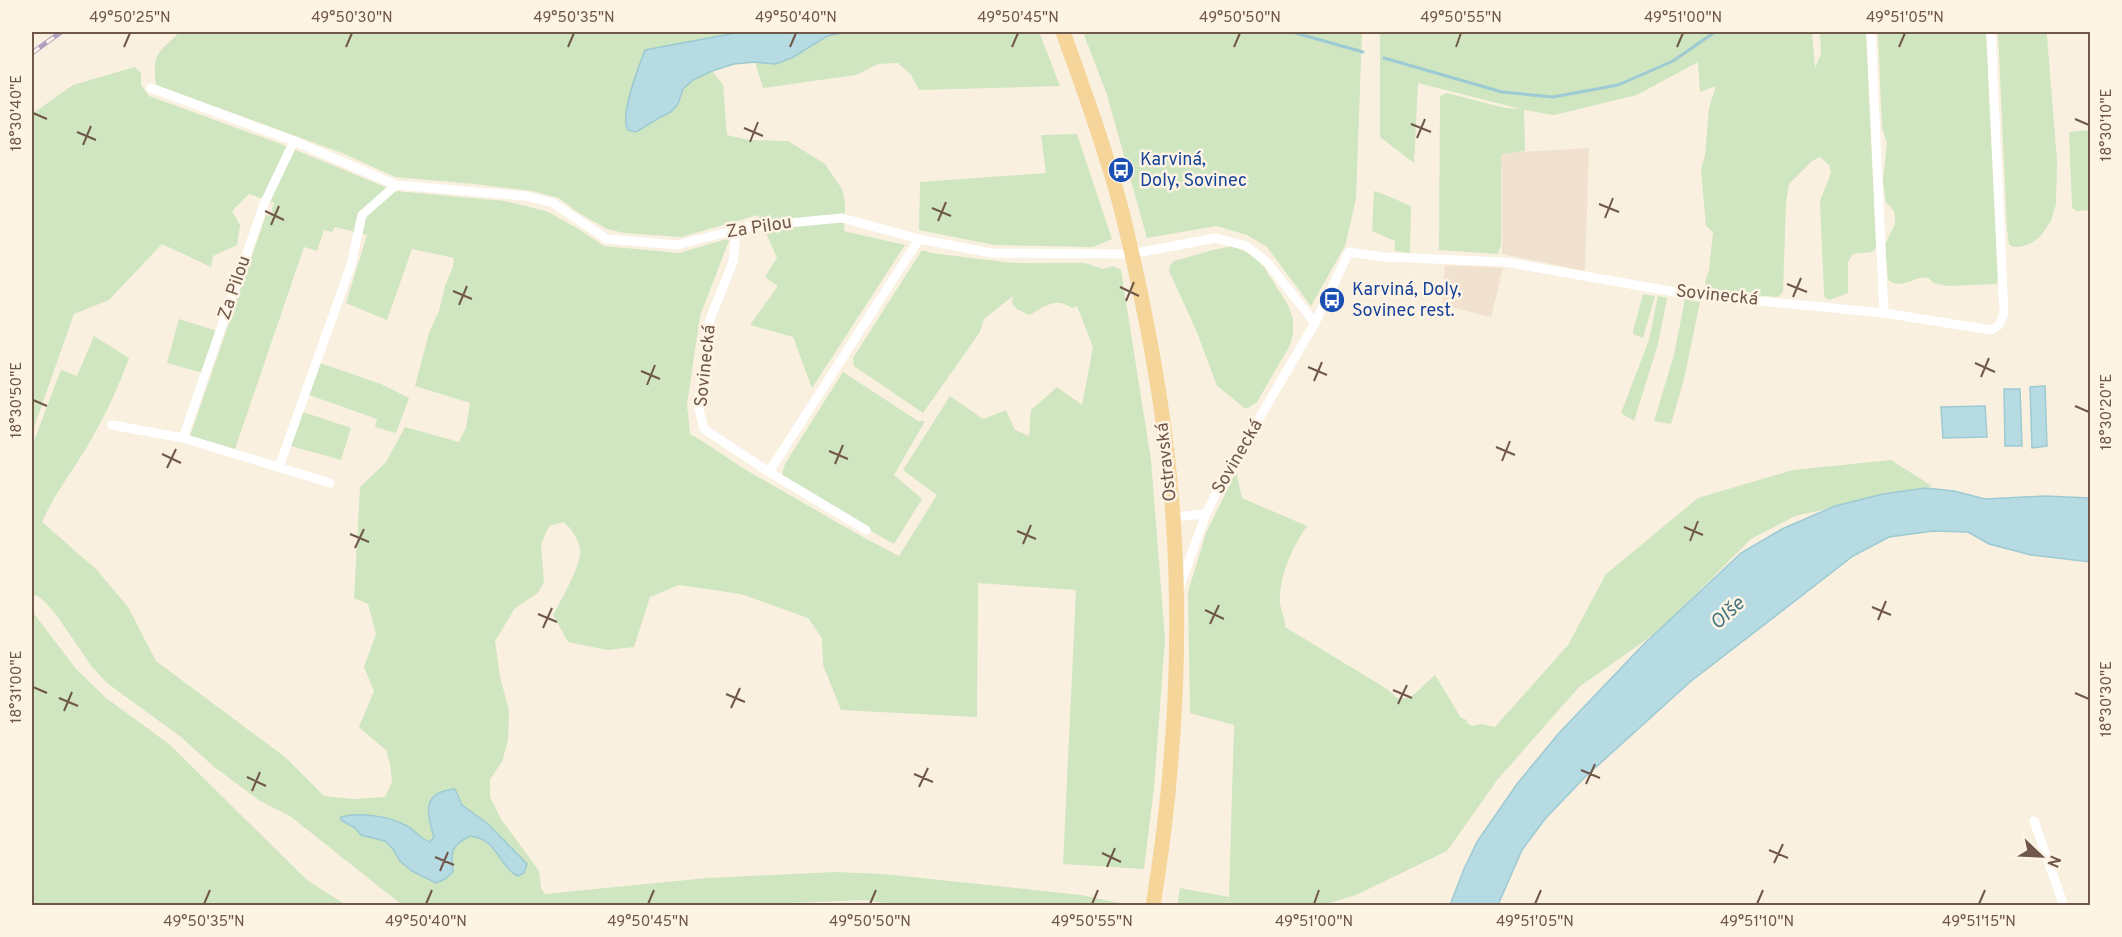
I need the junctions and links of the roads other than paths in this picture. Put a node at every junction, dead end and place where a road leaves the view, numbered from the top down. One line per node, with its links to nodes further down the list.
1 (1063, 32): 9 (main road, Ostravská)
2 (1871, 32): 10 (street)
3 (1991, 32): 10 (street)
4 (151, 88): 5 (street, Za Pilou)
5 (294, 141): 6 (street, Za Pilou); 13 (street, Za Pilou)
6 (396, 185): 7 (street, Za Pilou); 14 (street)
7 (736, 230): 8 (street, Za Pilou); 15 (street, Sovinecká)
8 (919, 239): 9 (street, Za Pilou); 15 (street)
9 (1131, 254): 11 (street); 18 (main road, Ostravská)
10 (1884, 313): 11 (street, Sovinecká)
11 (1315, 323): 17 (street, Sovinecká)
12 (112, 425): 13 (street)
13 (183, 438): 14 (street)
14 (279, 467): 16 (street)
15 (769, 472): 19 (street, Sovinecká)
16 (330, 483)
17 (1206, 514): 18 (street); 20 (street, Sovinecká)
18 (1173, 517): 20 (main road, Ostravská)
19 (866, 530)
20 (1176, 598): 22 (main road, Ostravská)
21 (2034, 821): 23 (street)
22 (1153, 906)
23 (2064, 906)

